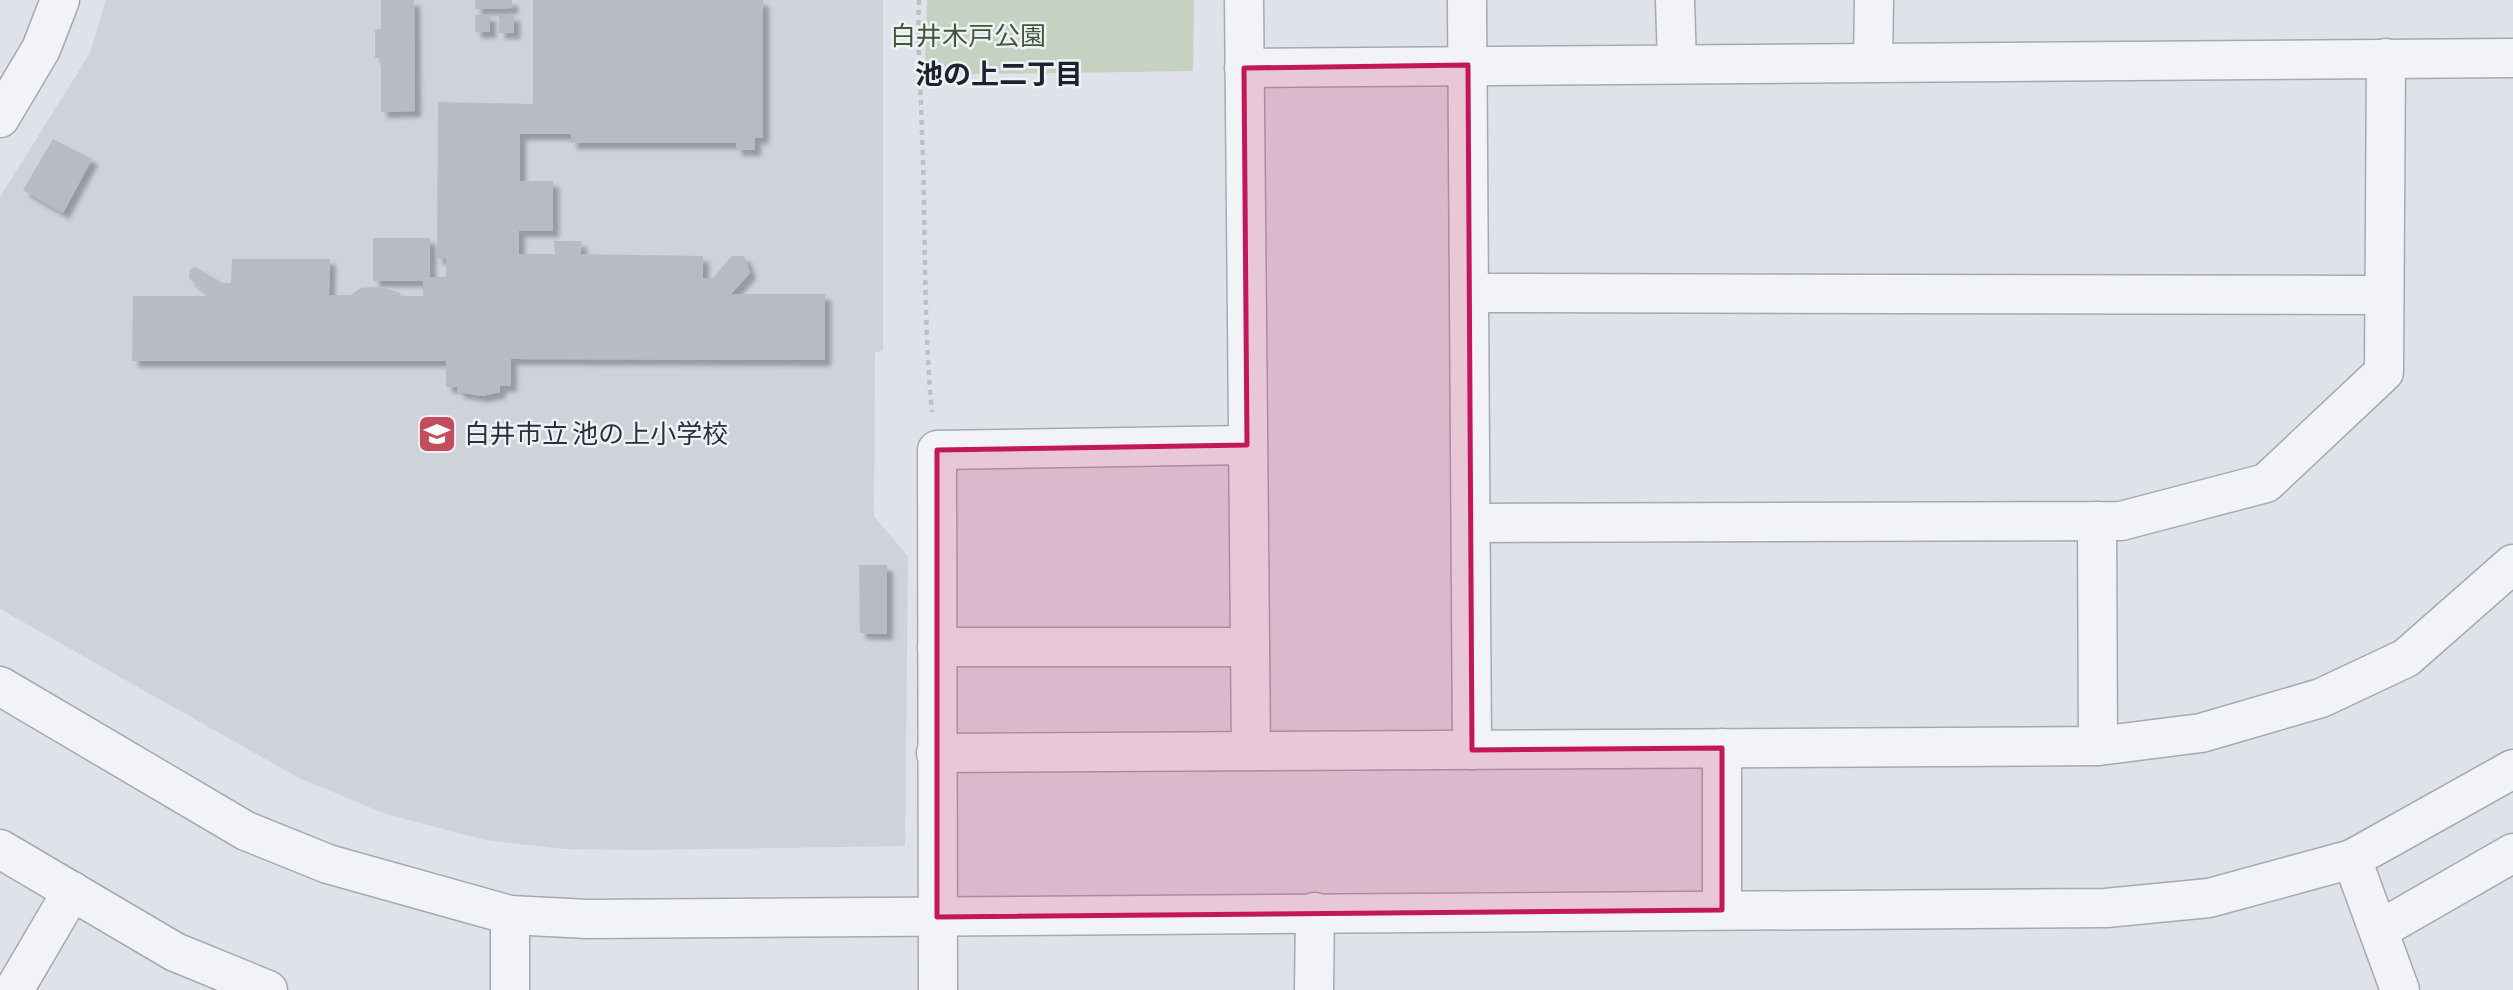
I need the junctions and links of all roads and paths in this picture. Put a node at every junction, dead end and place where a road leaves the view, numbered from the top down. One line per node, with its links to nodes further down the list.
1 (60, 0): 13 (street)
2 (919, 0): 17 (path)
3 (1244, 0): 12 (street)
4 (1468, 0): 11 (street)
5 (1675, 0): 10 (street)
6 (1874, 0): 9 (street)
7 (2386, 58): 8 (street); 9 (street); 15 (street)
8 (2513, 58)
9 (1873, 62): 10 (street)
10 (1676, 64): 11 (street)
11 (1468, 65): 12 (street); 14 (street)
12 (1244, 68): 16 (street)
13 (0, 118)
14 (1470, 293): 15 (street); 19 (street)
15 (2384, 295): 18 (street)
16 (1247, 445): 17 (street); 22 (street)
17 (937, 450): 21 (street)
18 (2097, 521): 19 (street); 24 (street)
19 (1471, 523): 26 (street)
20 (2513, 564): 24 (street)
21 (937, 647): 22 (street); 28 (street)
22 (1250, 647): 27 (street)
23 (0, 686): 36 (street)
24 (2098, 746): 25 (street)
25 (1722, 748): 26 (street); 34 (street)
26 (1472, 750): 27 (street)
27 (1251, 751): 28 (street)
28 (936, 753): 37 (street)
29 (2513, 769): 32 (street)
30 (0, 849): 33 (street)
31 (2513, 853): 38 (street)
32 (2352, 859): 34 (street); 38 (street)
33 (72, 891): 39 (street); 40 (street)
34 (1722, 910): 35 (street)
35 (1315, 912): 37 (street); 43 (street)
36 (510, 915): 37 (street); 41 (street)
37 (937, 917): 42 (street)
38 (2379, 930): 44 (street)
39 (14, 990)
40 (268, 990)
41 (510, 990)
42 (938, 990)
43 (1314, 990)
44 (2400, 990)

